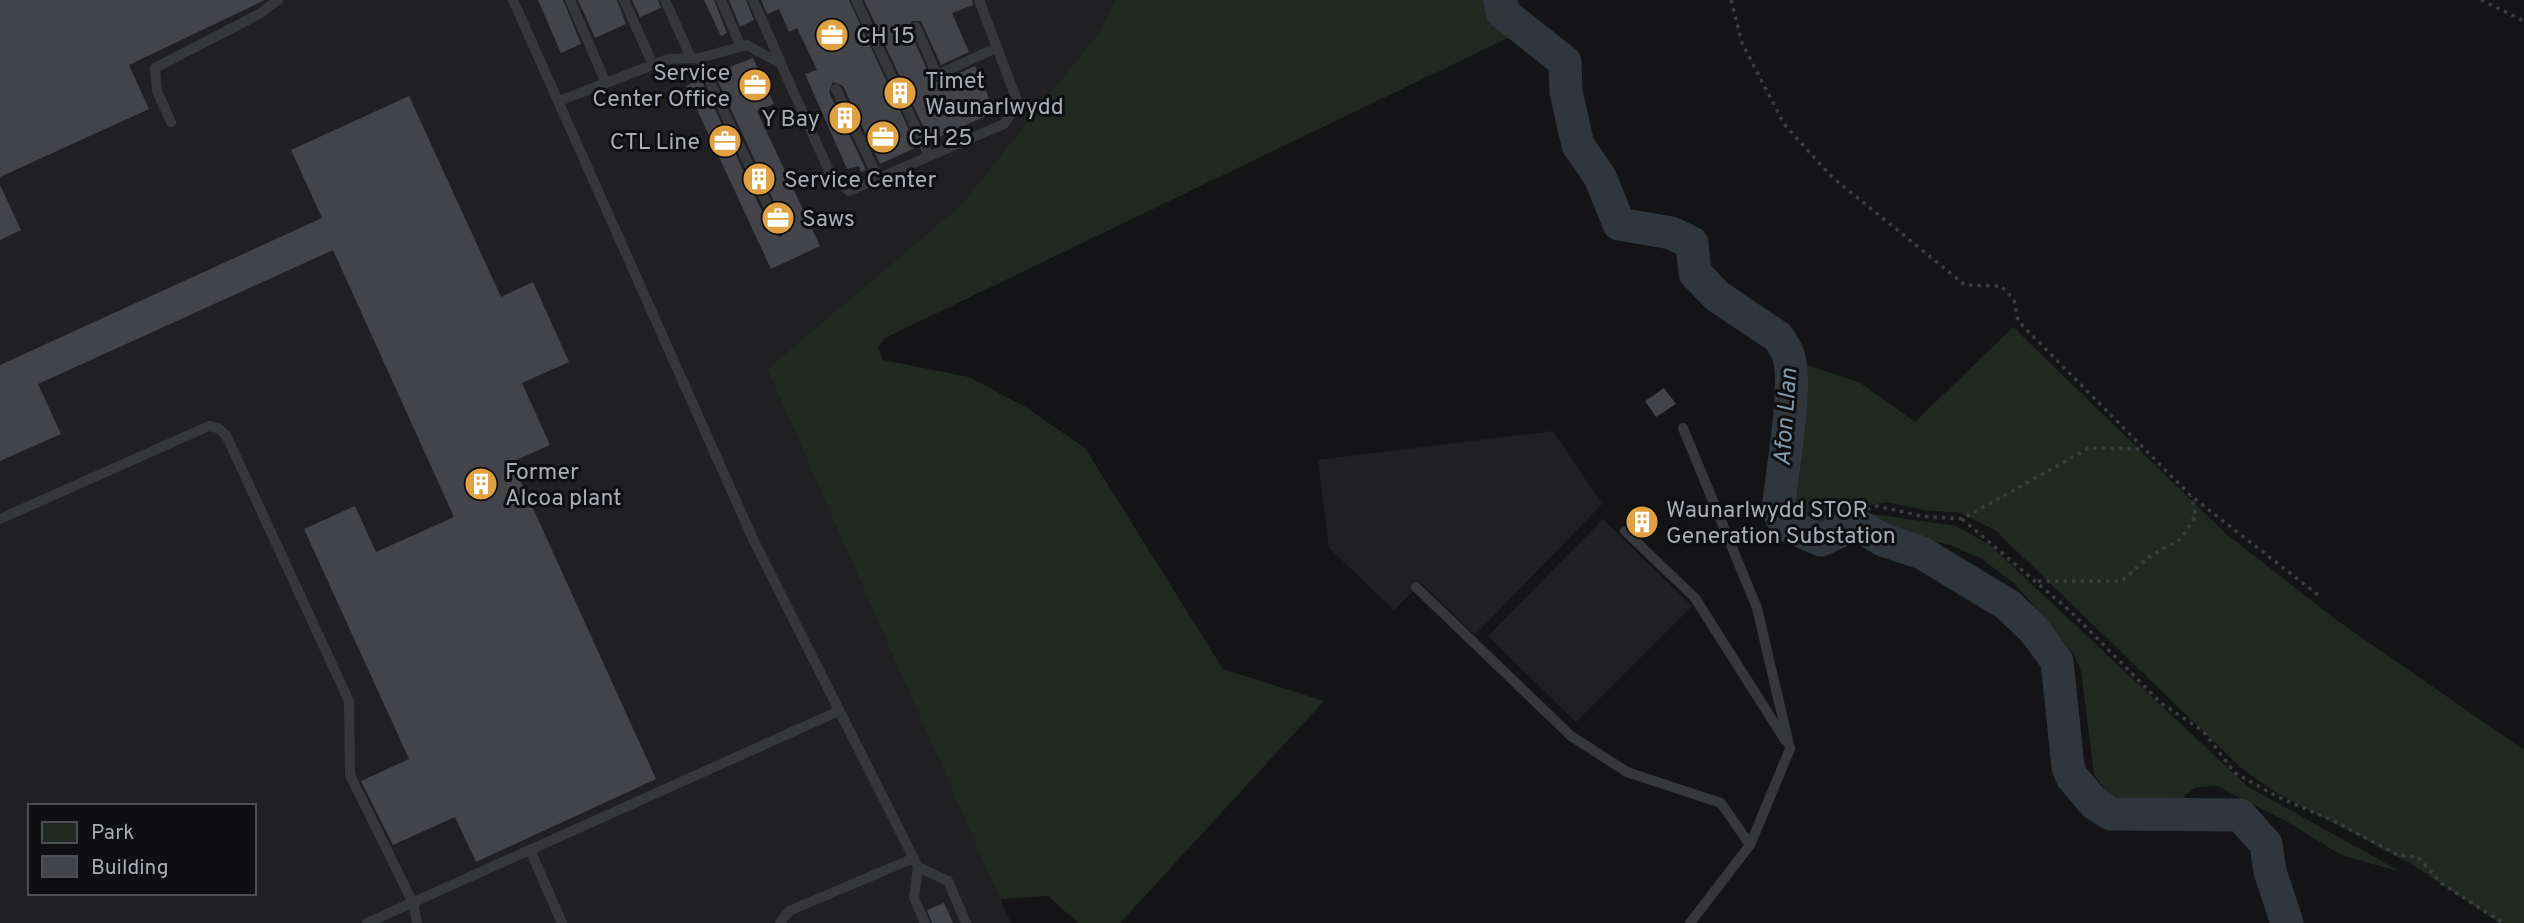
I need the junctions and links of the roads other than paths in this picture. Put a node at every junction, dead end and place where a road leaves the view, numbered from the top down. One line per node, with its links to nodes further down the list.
1 (278, 0): 19 (lane)
2 (513, 0): 18 (lane)
3 (570, 0): 16 (lane)
4 (624, 0): 15 (lane)
5 (665, 0): 13 (lane)
6 (721, 0): 11 (lane)
7 (753, 0): 14 (lane)
8 (856, 0): 20 (lane)
9 (979, 0): 12 (lane)
10 (916, 27): 12 (lane)
11 (741, 47): 13 (lane); 14 (lane)
12 (996, 48): 20 (lane)
13 (695, 58): 15 (lane); 22 (lane)
14 (781, 64): 21 (lane)
15 (653, 65): 16 (lane)
16 (606, 83): 18 (lane)
17 (836, 89): 21 (lane)
18 (559, 102): 27 (lane)
19 (172, 122)
20 (929, 156): 21 (lane)
21 (878, 178)
22 (779, 230)
23 (1683, 428): 28 (lane)
24 (0, 519): 32 (lane)
25 (1625, 531): 28 (lane)
26 (1416, 587): 29 (lane)
27 (839, 711): 30 (lane); 31 (lane)
28 (1790, 749): 29 (lane)
29 (1750, 845): 39 (lane)
30 (530, 850): 32 (lane); 35 (lane)
31 (916, 863): 36 (lane); 37 (lane); 38 (lane)
32 (413, 903): 33 (lane); 34 (lane)
33 (367, 923)
34 (417, 923)
35 (562, 923)
36 (780, 923)
37 (925, 923)
38 (966, 923)
39 (1690, 923)

